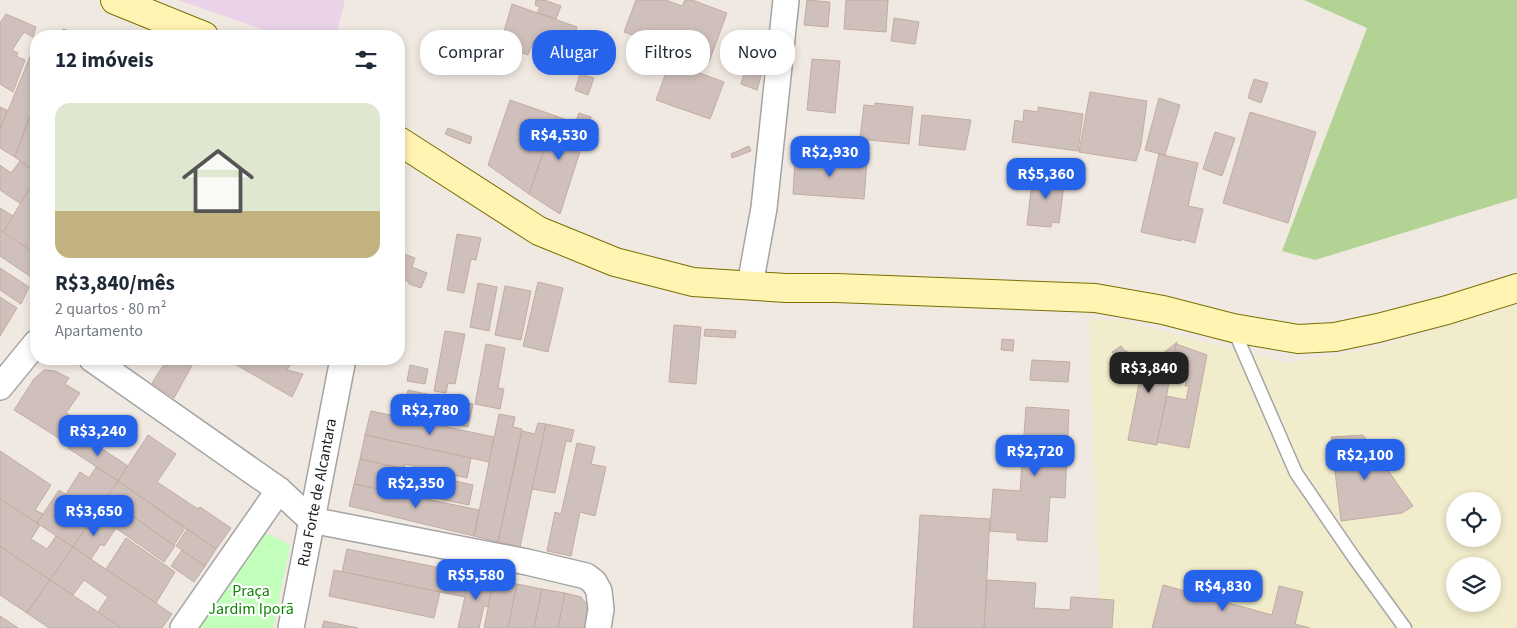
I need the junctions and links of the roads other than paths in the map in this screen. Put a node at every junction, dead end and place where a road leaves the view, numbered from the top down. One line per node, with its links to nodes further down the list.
1 (115, 0): 3 (main road)
2 (786, 0): 5 (street)
3 (189, 30)
4 (405, 145): 5 (main road)
5 (750, 286): 7 (main road)
6 (1517, 288): 7 (main road)
7 (1233, 328): 17 (lane)
8 (30, 350): 11 (street)
9 (101, 365): 12 (street)
10 (343, 365): 13 (street, Rua Forte de Alcantara)
11 (0, 386)
12 (279, 490): 13 (street); 14 (street)
13 (311, 520): 15 (street, Rua Forte de Alcantara); 16 (street)
14 (183, 628)
15 (291, 628)
16 (598, 628)
17 (1405, 628)

